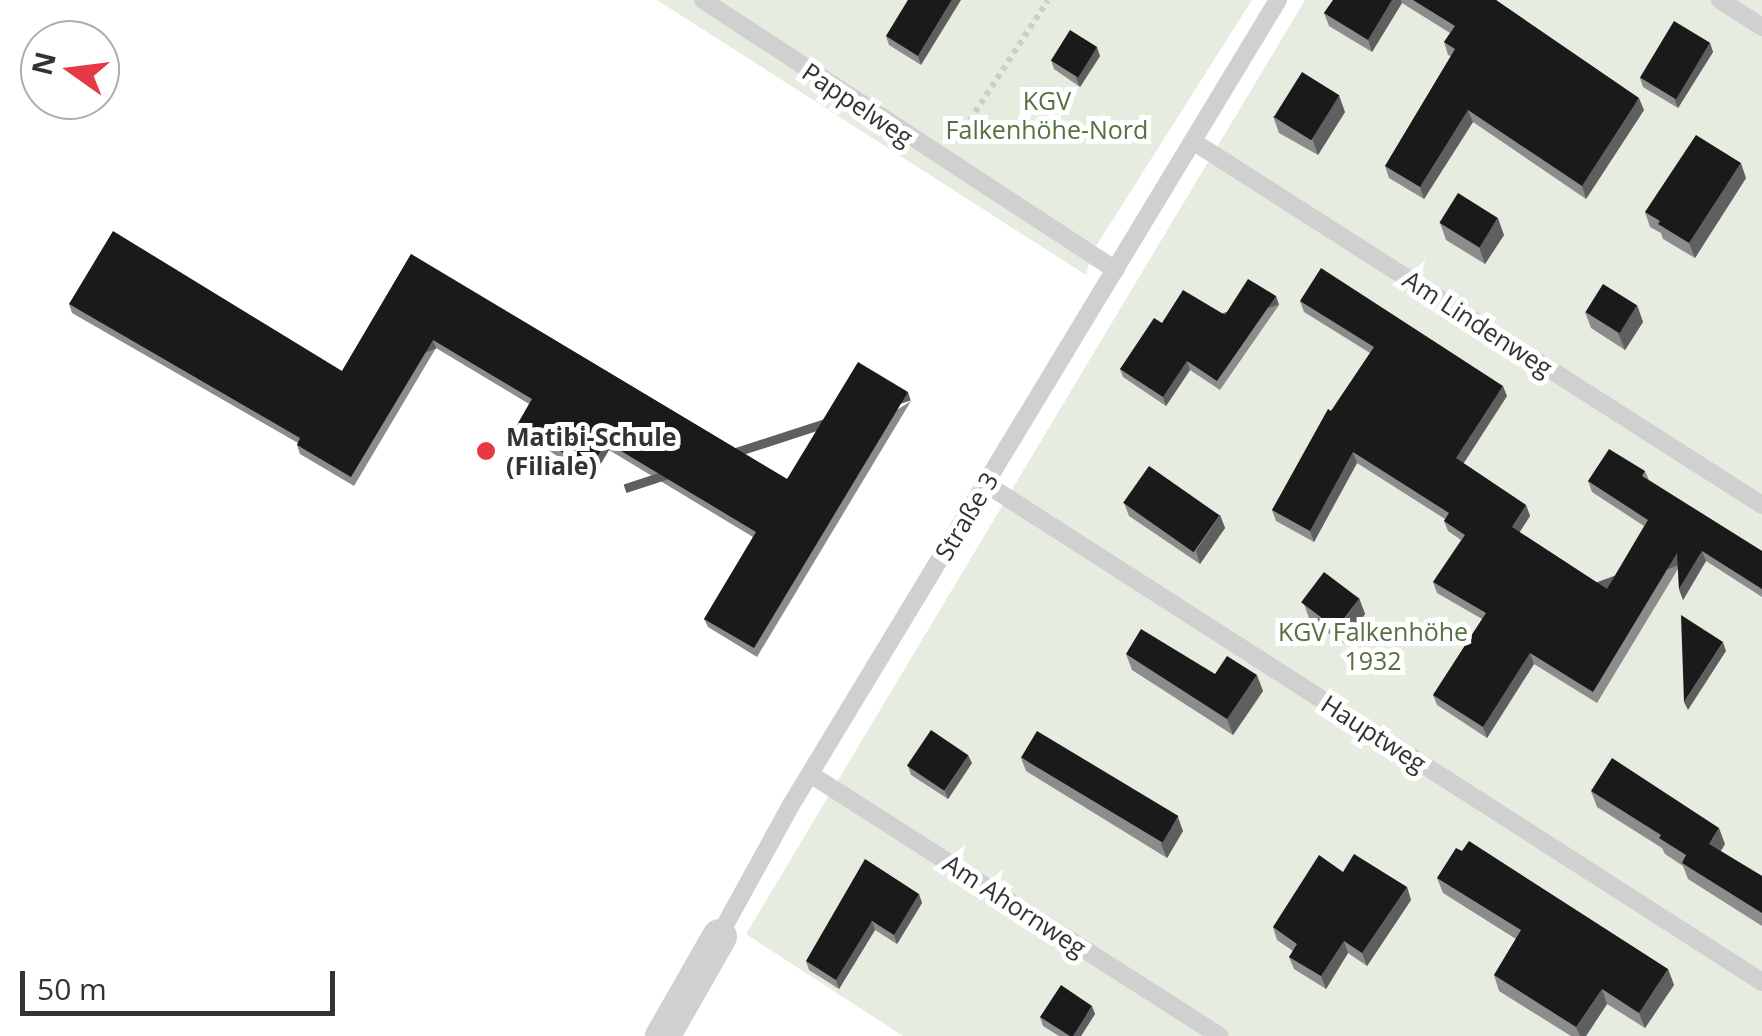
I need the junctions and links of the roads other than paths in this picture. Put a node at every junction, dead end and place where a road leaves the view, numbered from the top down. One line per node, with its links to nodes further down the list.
1 (703, 0): 6 (lane, Pappelweg)
2 (1278, 0): 5 (lane, Straße 3)
3 (1720, 0): 4 (lane)
4 (1762, 27)
5 (1194, 142): 6 (lane, Straße 3); 8 (lane, Am Lindenweg)
6 (1116, 270): 7 (lane, Straße 3)
7 (986, 484): 9 (lane, Straße 3); 11 (lane, Hauptweg)
8 (1762, 504)
9 (810, 774): 10 (lane, Straße 3); 13 (lane, Am Ahornweg)
10 (719, 936): 12 (street, Straße 3)
11 (1762, 982)
12 (662, 1036)
13 (1219, 1036)

